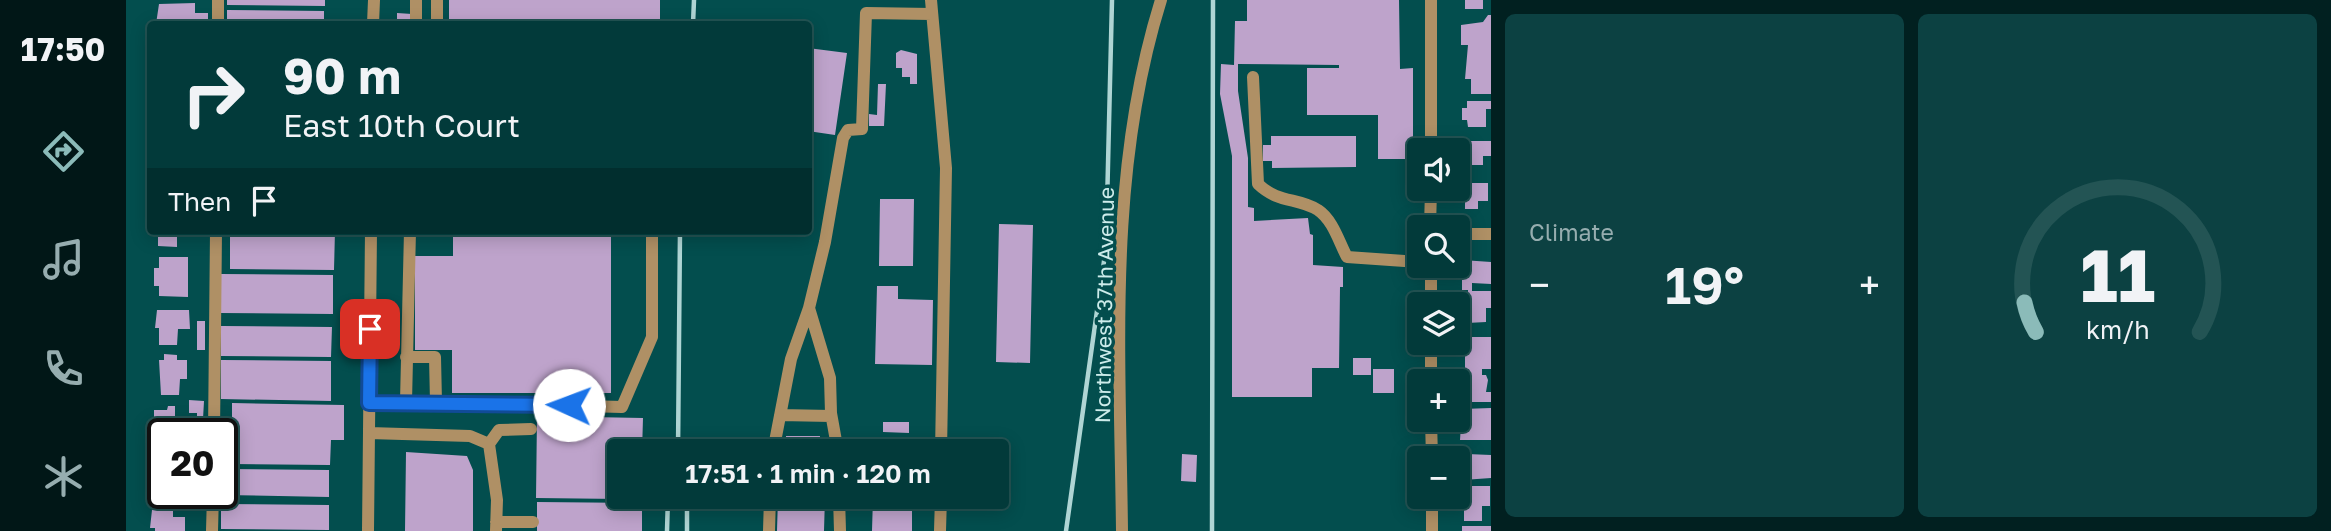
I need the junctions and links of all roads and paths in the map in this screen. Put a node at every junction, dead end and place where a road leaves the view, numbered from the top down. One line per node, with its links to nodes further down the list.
1 (218, 0): 9 (street)
2 (374, 0): 10 (street)
3 (416, 0): 11 (street)
4 (437, 0): 12 (street)
5 (931, 0): 8 (street)
6 (1161, 0): 48 (street, Northwest 37th Avenue)
7 (1431, 0): 14 (street)
8 (932, 14): 22 (street); 34 (street)
9 (218, 21)
10 (373, 21)
11 (416, 21)
12 (437, 21)
13 (1253, 77): 21 (street)
14 (1431, 138)
15 (1470, 234): 16 (street)
16 (1491, 234)
17 (216, 235): 29 (street)
18 (371, 235): 26 (street)
19 (410, 235): 23 (street)
20 (652, 235): 25 (street)
21 (1407, 260)
22 (809, 308): 27 (street); 28 (street)
23 (406, 357): 24 (street); 25 (street)
24 (406, 402): 25 (street); 26 (street)
25 (436, 402)
26 (369, 403): 31 (street)
27 (780, 415): 28 (street); 32 (street)
28 (831, 416): 33 (street)
29 (214, 418)
30 (531, 429): 35 (street)
31 (369, 433): 35 (street); 44 (street)
32 (775, 439)
33 (835, 439)
34 (941, 439)
35 (489, 444): 42 (street)
36 (213, 509): 43 (street)
37 (770, 509): 45 (street)
38 (839, 509): 46 (street)
39 (941, 509): 47 (street)
40 (1432, 509): 49 (street)
41 (533, 523): 42 (street)
42 (496, 526)
43 (212, 531)
44 (368, 531)
45 (769, 531)
46 (840, 531)
47 (940, 531)
48 (1122, 531)
49 (1432, 531)

